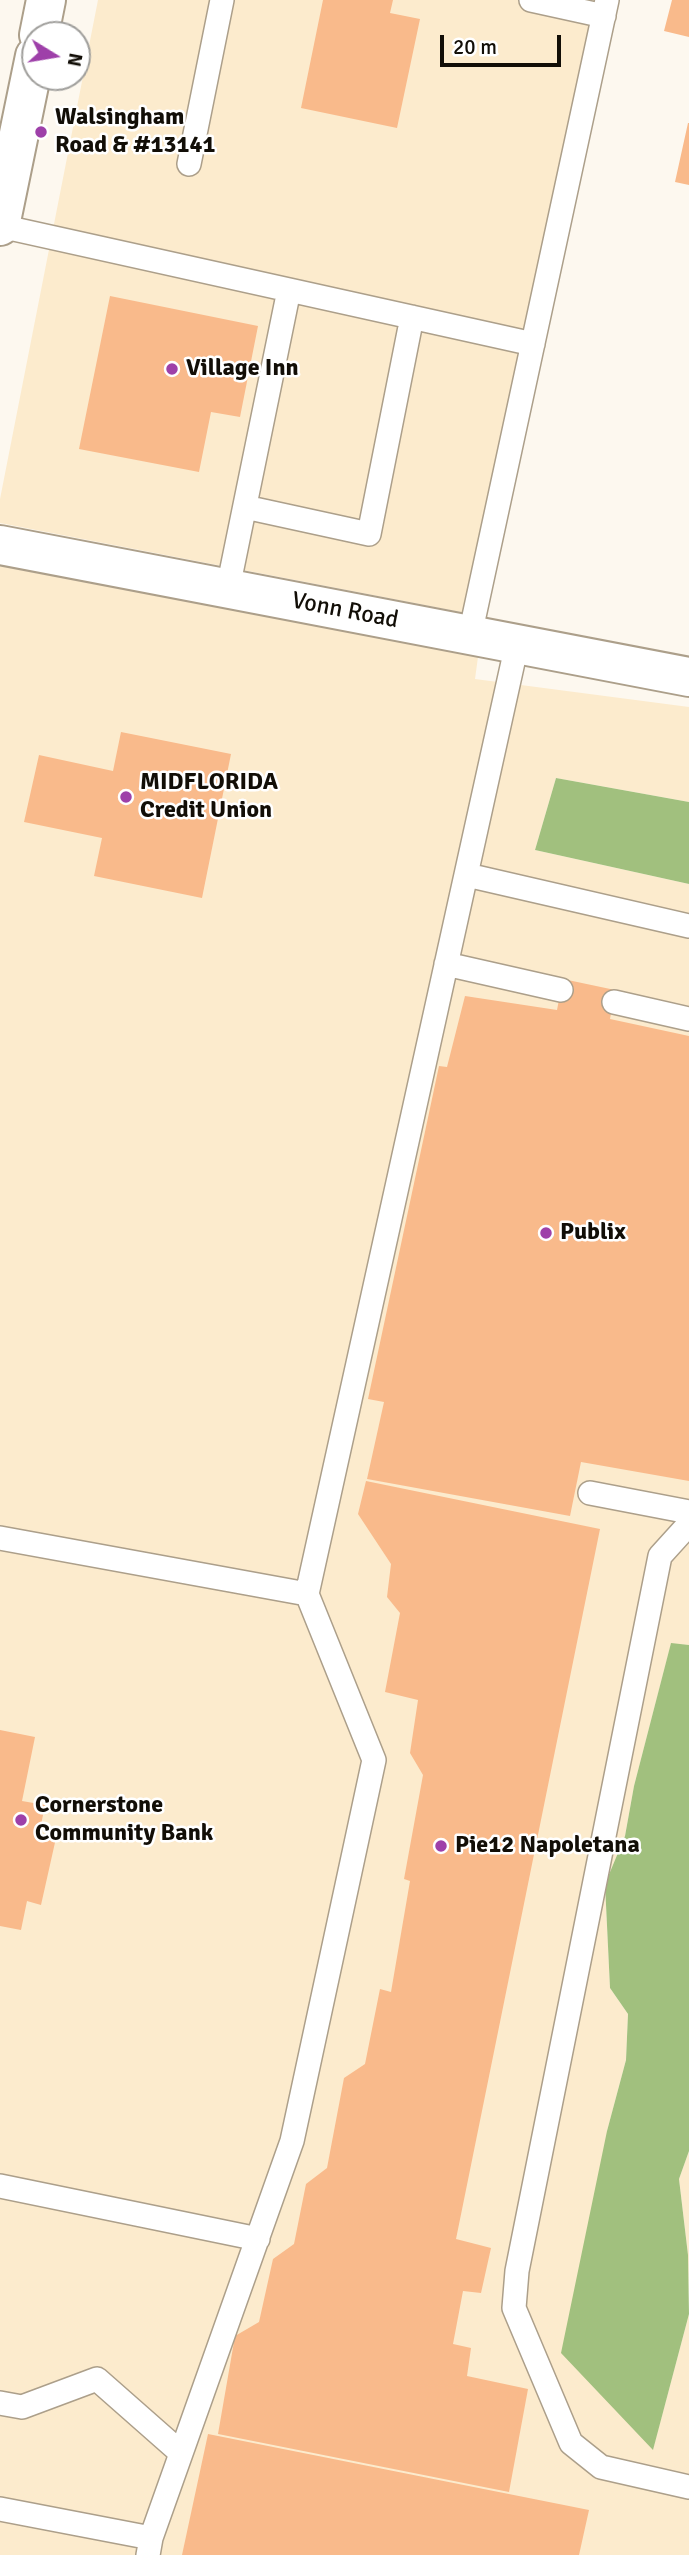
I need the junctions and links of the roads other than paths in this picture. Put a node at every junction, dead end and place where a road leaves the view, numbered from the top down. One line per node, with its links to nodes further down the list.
1 (46, 0): 5 (street)
2 (222, 0): 7 (lane)
3 (531, 0): 4 (lane)
4 (605, 8): 11 (lane)
5 (42, 21)
6 (28, 91): 8 (street)
7 (189, 164)
8 (0, 226): 9 (lane)
9 (289, 290): 10 (lane); 12 (lane)
10 (412, 317): 11 (lane); 12 (lane)
11 (533, 344): 15 (lane)
12 (245, 507): 14 (lane)
13 (0, 545): 14 (street, Vonn Road)
14 (228, 588): 15 (street, Vonn Road)
15 (470, 635): 16 (street, Vonn Road)
16 (517, 644): 17 (street, Vonn Road); 18 (lane)
17 (689, 677)
18 (467, 875): 19 (lane); 20 (lane)
19 (689, 926)
20 (446, 964): 21 (lane); 28 (lane)
21 (561, 990)
22 (614, 1002): 23 (lane)
23 (689, 1019)
24 (590, 1493): 25 (lane)
25 (689, 1512)
26 (689, 1524): 33 (lane)
27 (0, 1538): 28 (lane)
28 (307, 1594): 30 (lane)
29 (0, 2186): 30 (lane)
30 (257, 2239): 32 (lane)
31 (0, 2403): 32 (lane)
32 (181, 2453): 35 (lane)
33 (689, 2487)
34 (0, 2509): 35 (lane)
35 (149, 2547)

